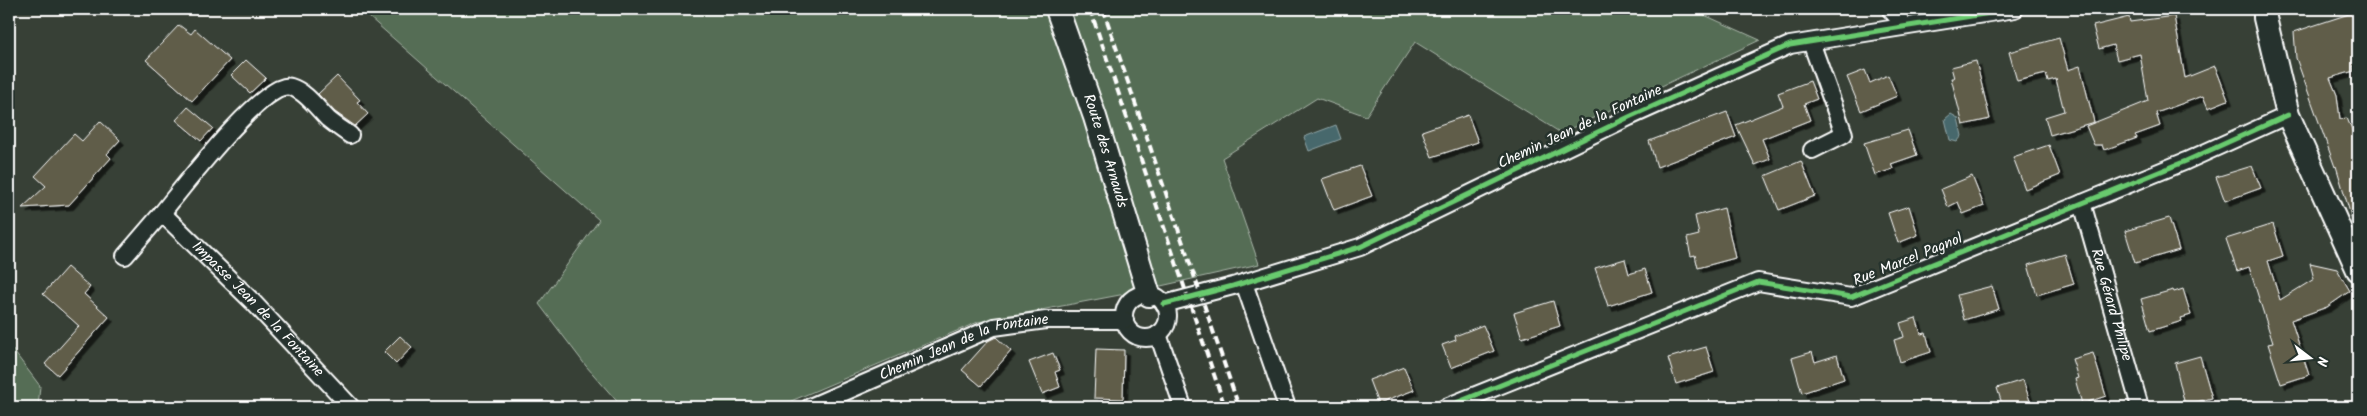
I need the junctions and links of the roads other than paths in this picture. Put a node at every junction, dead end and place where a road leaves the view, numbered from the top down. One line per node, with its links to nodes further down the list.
1 (1057, 9): 15 (street, Route des Arnauds)
2 (1890, 9): 5 (street)
3 (2015, 9): 5 (street, Chemin Jean de la Fontaine)
4 (2265, 9): 7 (street)
5 (1905, 26): 6 (street, Chemin Jean de la Fontaine)
6 (1811, 42): 9 (street); 14 (street, Chemin Jean de la Fontaine)
7 (2288, 115): 10 (street, Rue Marcel Pagnol); 13 (street)
8 (350, 136): 11 (street)
9 (1812, 150)
10 (2082, 203): 22 (street, Rue Marcel Pagnol); 23 (street, Rue Gérard Philipe)
11 (162, 213): 12 (street); 18 (street, Impasse Jean de la Fontaine)
12 (125, 256)
13 (2358, 270)
14 (1244, 283): 15 (street, Chemin Jean de la Fontaine); 21 (street)
15 (1157, 299): 16 (street); 17 (street)
16 (1125, 320): 17 (street); 19 (street, Chemin Jean de la Fontaine)
17 (1158, 334): 20 (street)
18 (352, 407)
19 (810, 407)
20 (1183, 407)
21 (1287, 407)
22 (1446, 407)
23 (2140, 407)

